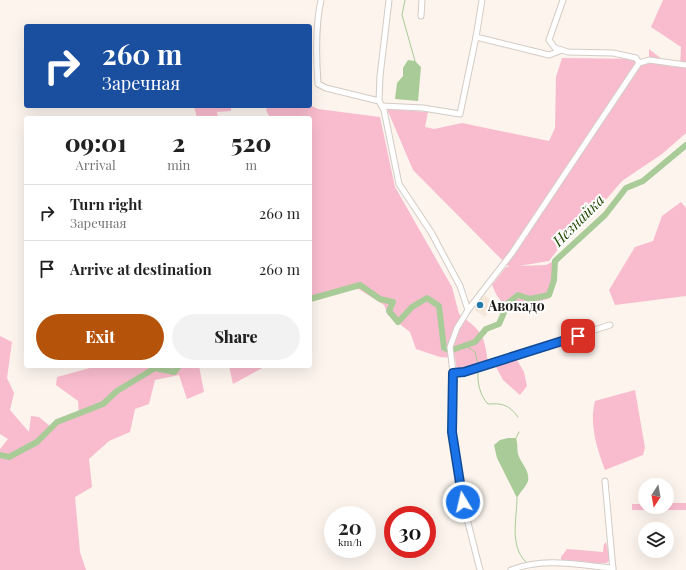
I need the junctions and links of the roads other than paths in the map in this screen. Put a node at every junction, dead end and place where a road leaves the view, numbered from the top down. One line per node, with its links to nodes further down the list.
1 (321, 0): 11 (street)
2 (389, 0): 11 (street)
3 (422, 0): 6 (street)
4 (482, 0): 7 (street)
5 (563, 0): 8 (street)
6 (421, 16)
7 (476, 37): 8 (street); 11 (street)
8 (562, 50): 9 (street)
9 (639, 63): 10 (street); 12 (street)
10 (686, 65)
11 (380, 103): 12 (street)
12 (468, 310): 14 (street)
13 (610, 325): 14 (street)
14 (453, 373): 17 (street)
15 (605, 481): 16 (street)
16 (613, 569): 18 (street)
17 (480, 570)
18 (511, 570)

